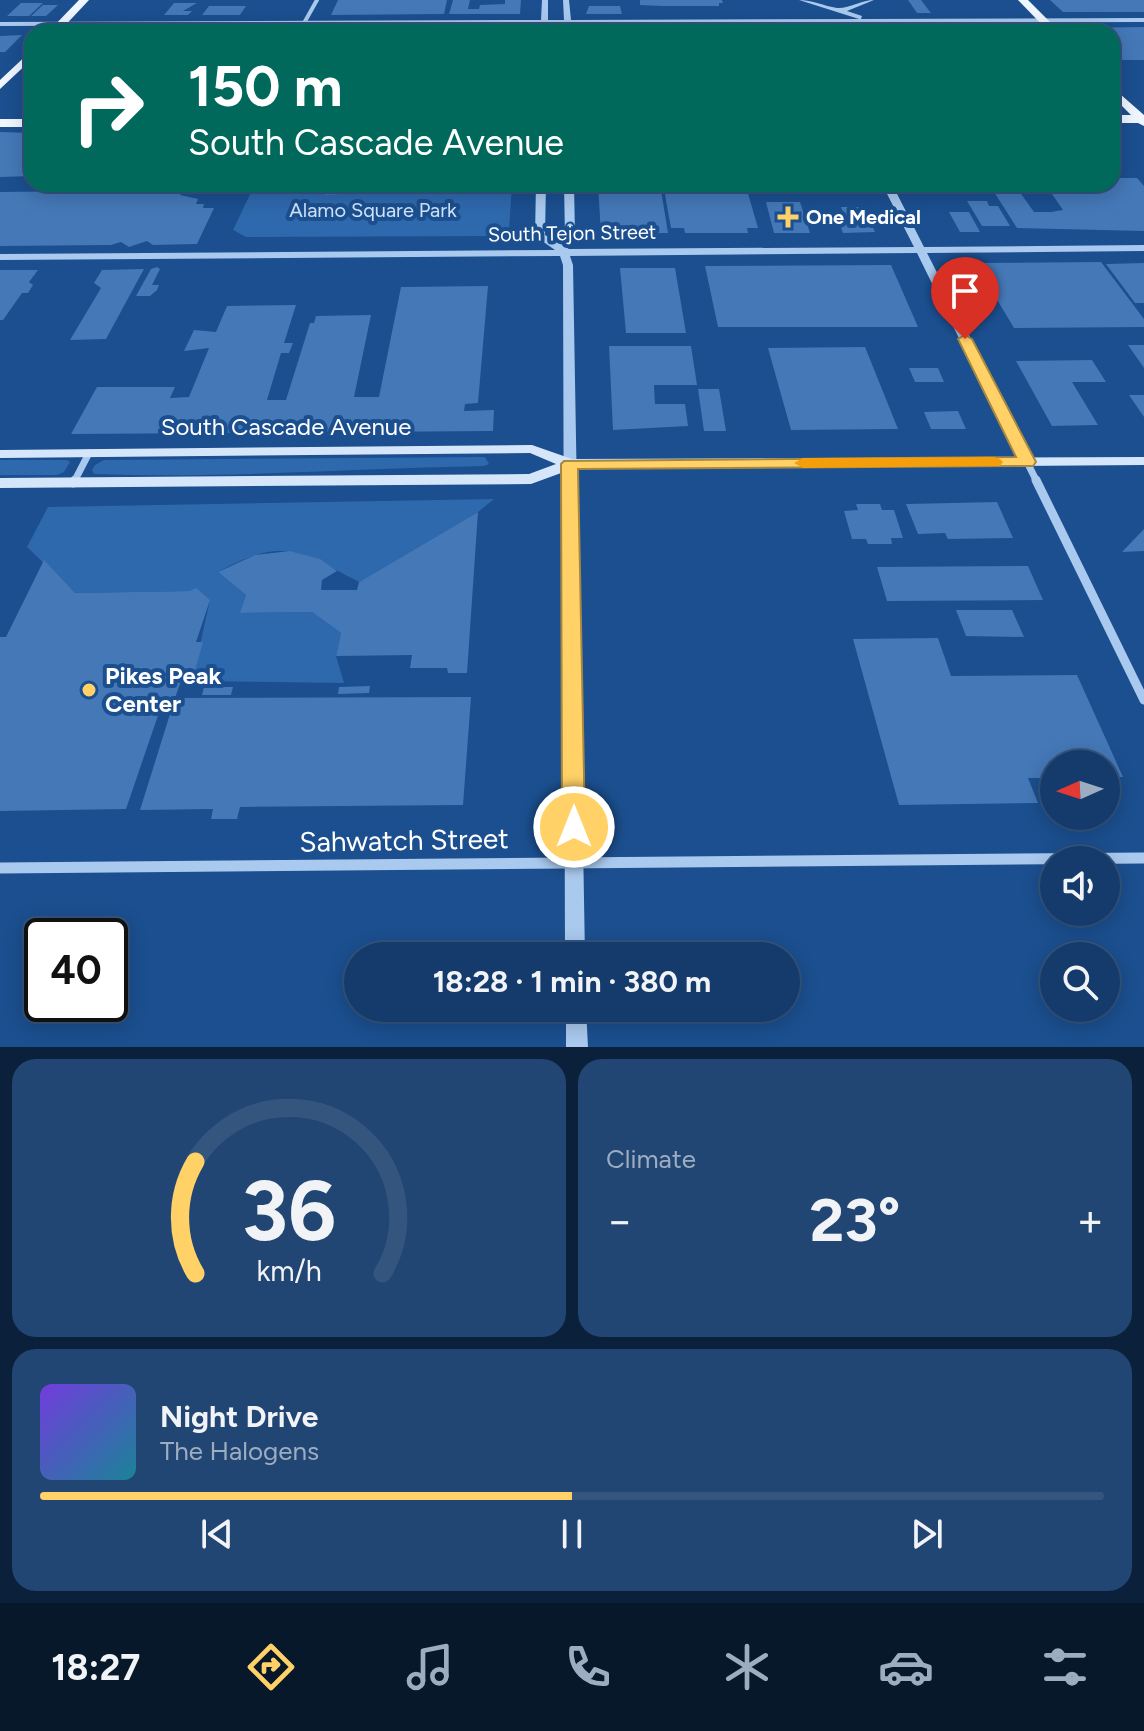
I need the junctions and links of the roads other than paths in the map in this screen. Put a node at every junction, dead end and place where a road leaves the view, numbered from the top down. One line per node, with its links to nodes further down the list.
1 (84, 0): 19 (main road)
2 (317, 0): 17 (street)
3 (545, 0): 15 (street)
4 (566, 0): 16 (street)
5 (871, 0): 10 (street)
6 (1023, 0): 11 (main road)
7 (838, 1): 8 (street)
8 (825, 5): 9 (street); 10 (street)
9 (800, 9): 13 (street); 14 (street)
10 (843, 10): 14 (street)
11 (1043, 20): 12 (street); 14 (street); 22 (main road)
12 (1144, 20)
13 (733, 21): 16 (street); 21 (street)
14 (876, 21)
15 (544, 22): 16 (street); 17 (street)
16 (567, 22)
17 (306, 23): 20 (street)
18 (0, 24): 23 (street)
19 (61, 24)
20 (256, 24)
21 (743, 24)
22 (1047, 24)
23 (24, 26)
24 (24, 61): 25 (main road)
25 (0, 86)
26 (1120, 98): 28 (main road)
27 (1120, 106): 28 (main road)
28 (1128, 106): 29 (main road); 33 (main road)
29 (1144, 106)
30 (0, 110): 31 (main road)
31 (24, 110)
32 (1120, 119): 33 (main road)
33 (1143, 120)
34 (0, 123): 35 (main road)
35 (24, 123)
36 (541, 192): 41 (street)
37 (569, 192): 41 (street)
38 (891, 192): 40 (street)
39 (1144, 248): 40 (street, South Tejon Street)
40 (919, 249): 41 (street, South Tejon Street); 46 (street)
41 (563, 250): 42 (street, South Tejon Street); 47 (street)
42 (0, 257)
43 (89, 453): 44 (main road, South Cascade Avenue); 47 (main road, South Cascade Avenue); 49 (street)
44 (0, 454)
45 (1144, 461): 46 (main road, South Cascade Avenue)
46 (1027, 462): 47 (main road, South Cascade Avenue); 50 (street)
47 (570, 464): 49 (main road, South Cascade Avenue); 52 (street)
48 (0, 483): 49 (main road, South Cascade Avenue)
49 (73, 483)
50 (1144, 700)
51 (1144, 858): 52 (street, Sahwatch Street)
52 (574, 862): 53 (street, Sahwatch Street); 54 (street)
53 (0, 868)
54 (575, 942)
55 (576, 1022): 56 (street)
56 (577, 1047)

